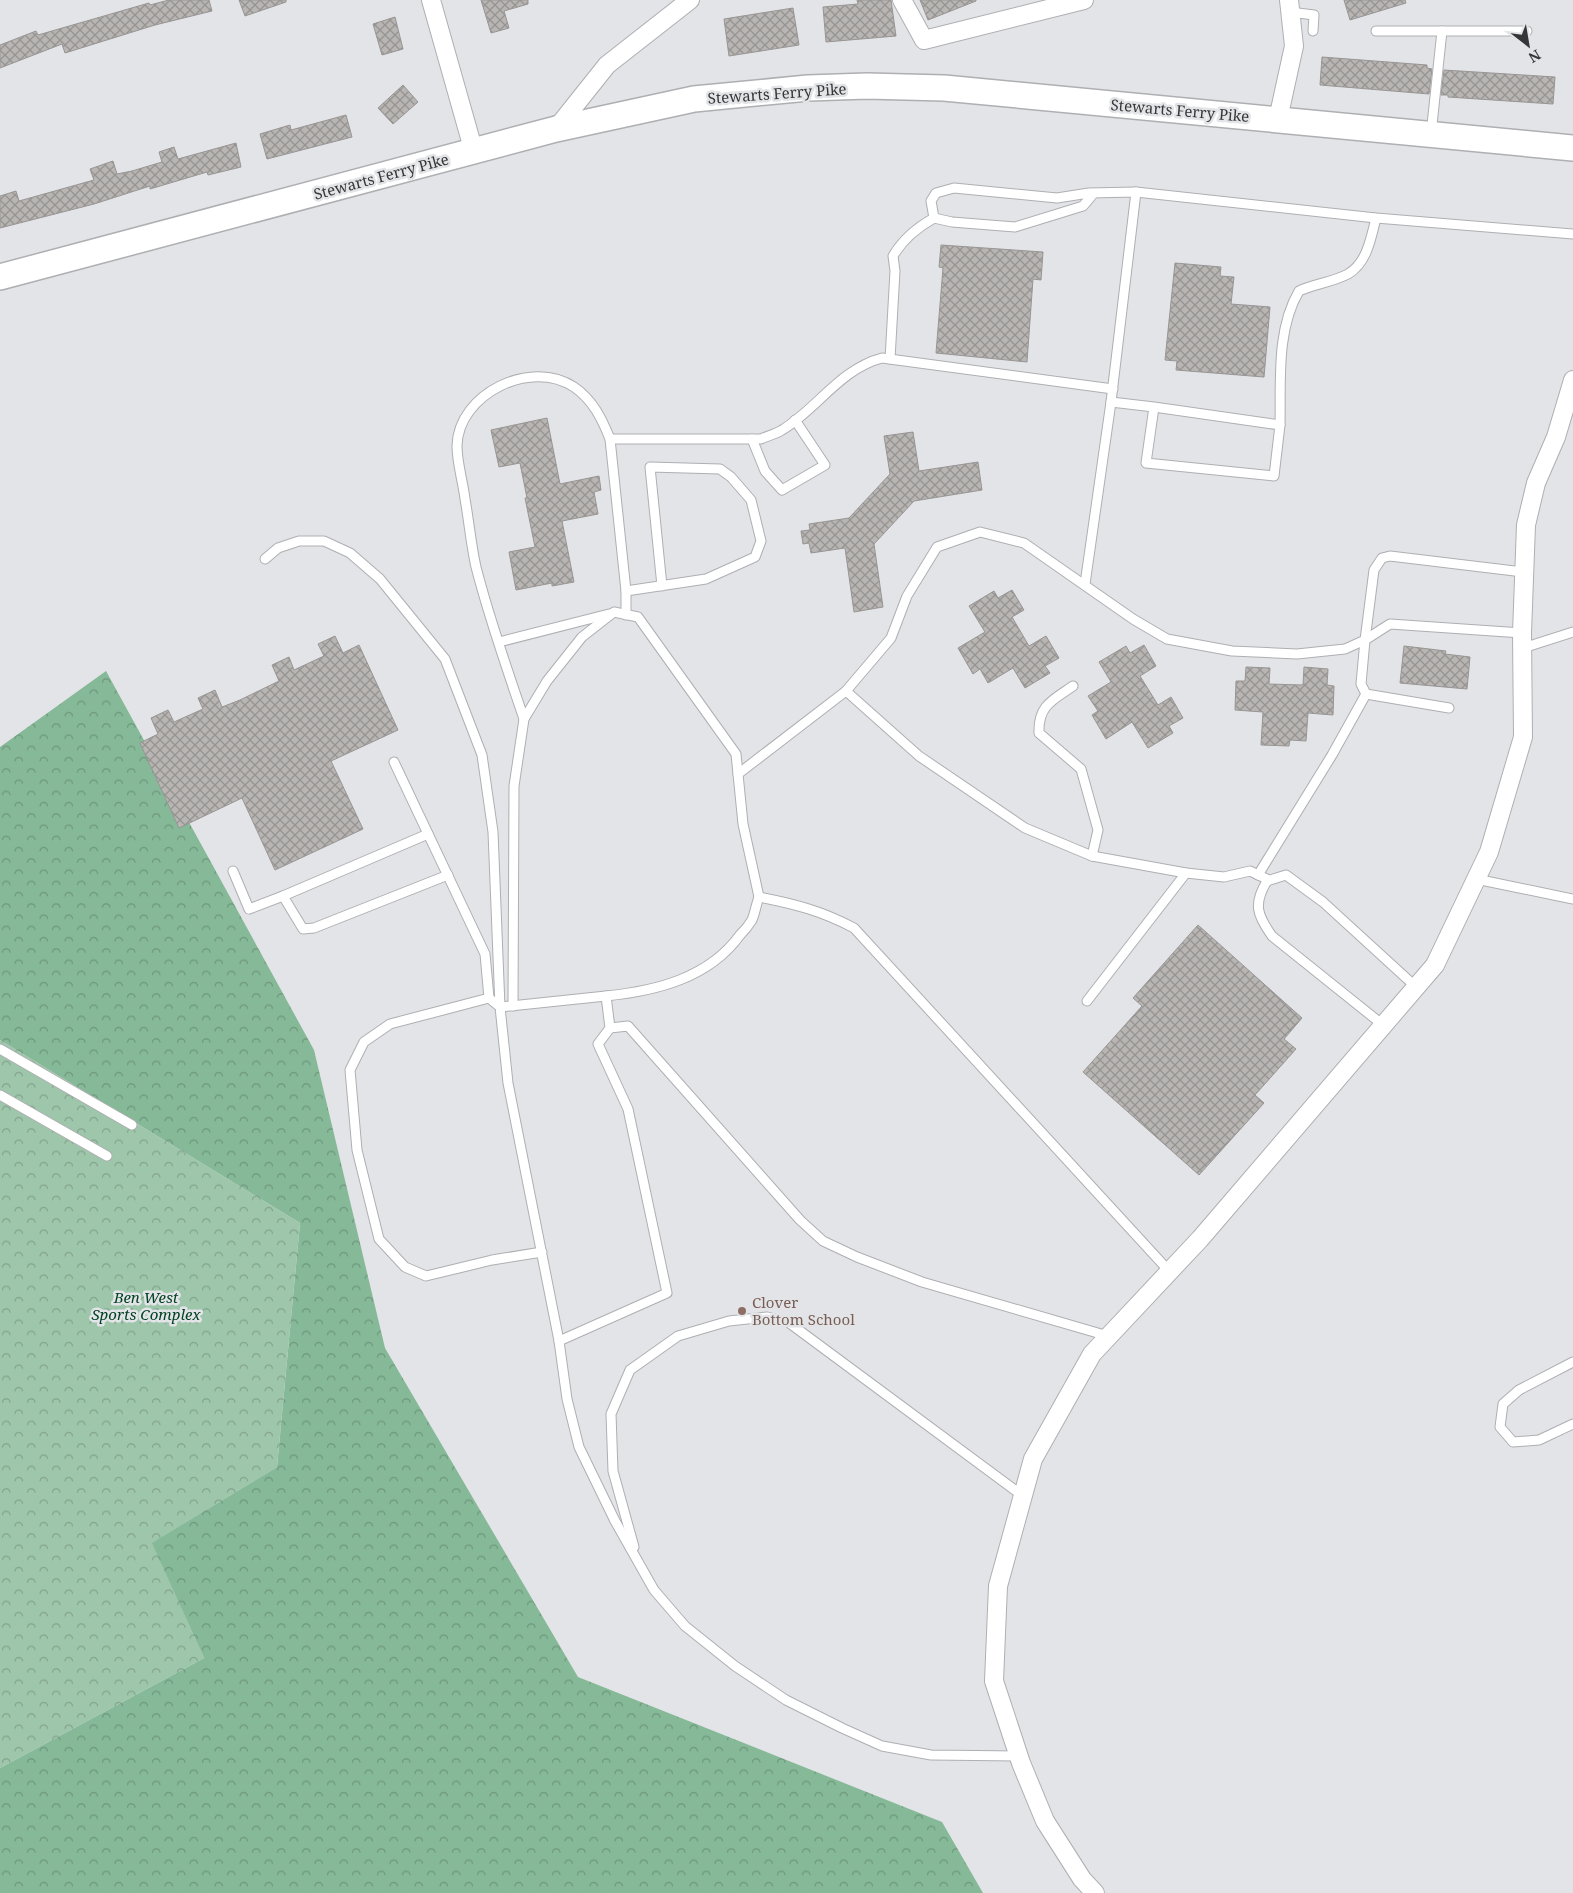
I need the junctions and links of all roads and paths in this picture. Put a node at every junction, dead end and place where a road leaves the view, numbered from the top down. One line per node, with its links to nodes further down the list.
1 (431, 0): 14 (street)
2 (690, 0): 11 (street)
3 (902, 0): 4 (street)
4 (1084, 0)
5 (1290, 6): 6 (lane); 10 (street)
6 (1313, 31)
7 (1376, 31): 8 (lane)
8 (1442, 31): 9 (lane); 12 (lane)
9 (1527, 31)
10 (1278, 119): 11 (main road, Stewarts Ferry Pike); 12 (main road, Stewarts Ferry Pike)
11 (556, 129): 14 (main road, Stewarts Ferry Pike)
12 (1431, 134): 13 (main road, Stewarts Ferry Pike)
13 (1573, 148)
14 (474, 152): 20 (main road, Stewarts Ferry Pike)
15 (1136, 192): 16 (lane); 18 (lane); 23 (lane)
16 (1094, 193): 17 (lane); 17 (lane)
17 (934, 218): 21 (lane)
18 (1376, 218): 19 (lane); 27 (lane)
19 (1573, 234)
20 (0, 277)
21 (890, 359): 23 (lane); 26 (lane)
22 (1573, 380): 31 (street)
23 (1113, 389): 24 (lane)
24 (1111, 402): 25 (lane); 32 (lane)
25 (1154, 407): 27 (lane); 27 (lane)
26 (795, 420): 29 (lane); 29 (lane)
27 (1280, 426)
28 (610, 440): 29 (lane); 34 (lane); 40 (lane)
29 (752, 440)
30 (266, 560): 64 (lane)
31 (1523, 572): 38 (lane); 39 (street)
32 (1085, 584): 38 (lane); 42 (lane)
33 (662, 586): 33 (lane); 34 (lane)
34 (626, 591): 36 (lane)
35 (614, 612): 36 (lane); 40 (lane); 45 (lane)
36 (626, 615): 47 (lane)
37 (1573, 632): 39 (lane)
38 (1365, 640): 39 (lane); 43 (lane)
39 (1522, 640): 54 (street)
40 (499, 642): 45 (lane)
41 (1073, 686): 49 (lane)
42 (846, 691): 47 (lane); 49 (lane)
43 (1366, 694): 44 (lane); 53 (lane)
44 (1448, 708)
45 (524, 719): 63 (lane)
46 (394, 762): 48 (lane)
47 (738, 774): 57 (lane)
48 (428, 834): 52 (lane); 56 (lane)
49 (1092, 856): 51 (lane)
50 (233, 871): 56 (lane)
51 (1186, 874): 53 (lane); 62 (lane)
52 (448, 875): 56 (lane); 61 (lane)
53 (1258, 875): 55 (lane)
54 (1476, 879): 58 (lane); 59 (street)
55 (1269, 880): 59 (lane); 65 (lane)
56 (283, 896)
57 (759, 897): 60 (lane); 72 (lane)
58 (1573, 899)
59 (1416, 987): 65 (street)
60 (606, 996): 63 (lane); 66 (lane)
61 (489, 998): 64 (lane); 71 (lane)
62 (1087, 1001)
63 (513, 1006): 64 (lane)
64 (500, 1007): 71 (lane)
65 (1383, 1025): 72 (street)
66 (610, 1028): 73 (lane); 74 (lane)
67 (0, 1049): 69 (lane)
68 (0, 1095): 70 (lane)
69 (132, 1125)
70 (107, 1156)
71 (542, 1252): 74 (lane)
72 (1169, 1271): 73 (street)
73 (1108, 1336): 77 (street)
74 (560, 1341): 78 (lane)
75 (1573, 1362): 76 (lane)
76 (1573, 1424)
77 (1023, 1496): 78 (lane); 79 (street)
78 (637, 1560): 79 (lane)
79 (1018, 1756): 80 (street)
80 (1094, 1893)

